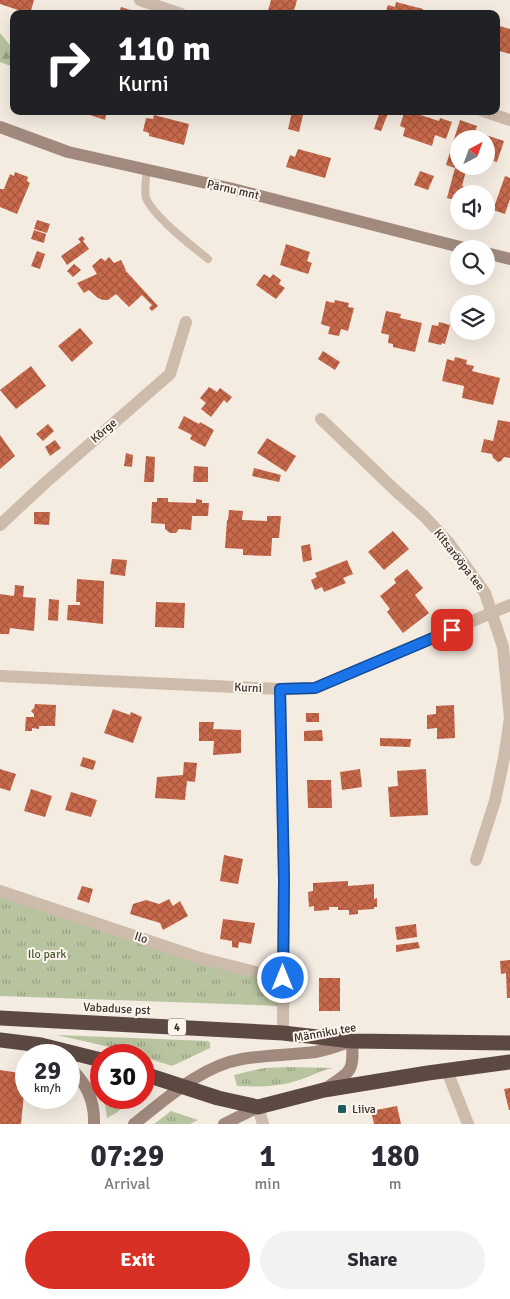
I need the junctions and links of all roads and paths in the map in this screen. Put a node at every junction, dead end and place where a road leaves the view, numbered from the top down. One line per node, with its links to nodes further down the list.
1 (140, 0): 2 (street)
2 (169, 10)
3 (495, 115): 4 (street)
4 (510, 120)
5 (0, 127): 6 (main road, Pärnu mnt)
6 (147, 170): 7 (main road, Pärnu mnt); 9 (lane)
7 (450, 244)
8 (495, 255): 10 (main road)
9 (208, 258)
10 (510, 259)
11 (186, 322): 13 (street, Kõrge)
12 (321, 419): 15 (street, Kitsarööpa tee)
13 (0, 526)
14 (510, 605): 15 (street, Kurni)
15 (492, 613): 17 (street, Kurni); 18 (street, Kitsarööpa tee)
16 (0, 676): 17 (street, Kurni)
17 (280, 689): 20 (street)
18 (476, 860)
19 (0, 891): 20 (street, Ilo)
20 (283, 978): 22 (street)
21 (0, 1018): 22 (highway, Vabaduse pst / 4)
22 (284, 1033): 24 (highway, Vabaduse pst / 4)
23 (0, 1040): 26 (highway)
24 (352, 1041): 25 (highway, Männiku tee / 4); 31 (main road, Männiku tee); 32 (main road)
25 (510, 1043)
26 (34, 1044)
27 (510, 1062): 28 (highway)
28 (447, 1071): 32 (highway); 38 (street)
29 (80, 1078): 34 (main road)
30 (155, 1078): 31 (highway)
31 (182, 1087): 33 (highway); 35 (main road, Männiku tee)
32 (324, 1090): 33 (highway)
33 (258, 1107): 36 (main road); 37 (street)
34 (94, 1124)
35 (134, 1124)
36 (224, 1124)
37 (263, 1124)
38 (468, 1124)

